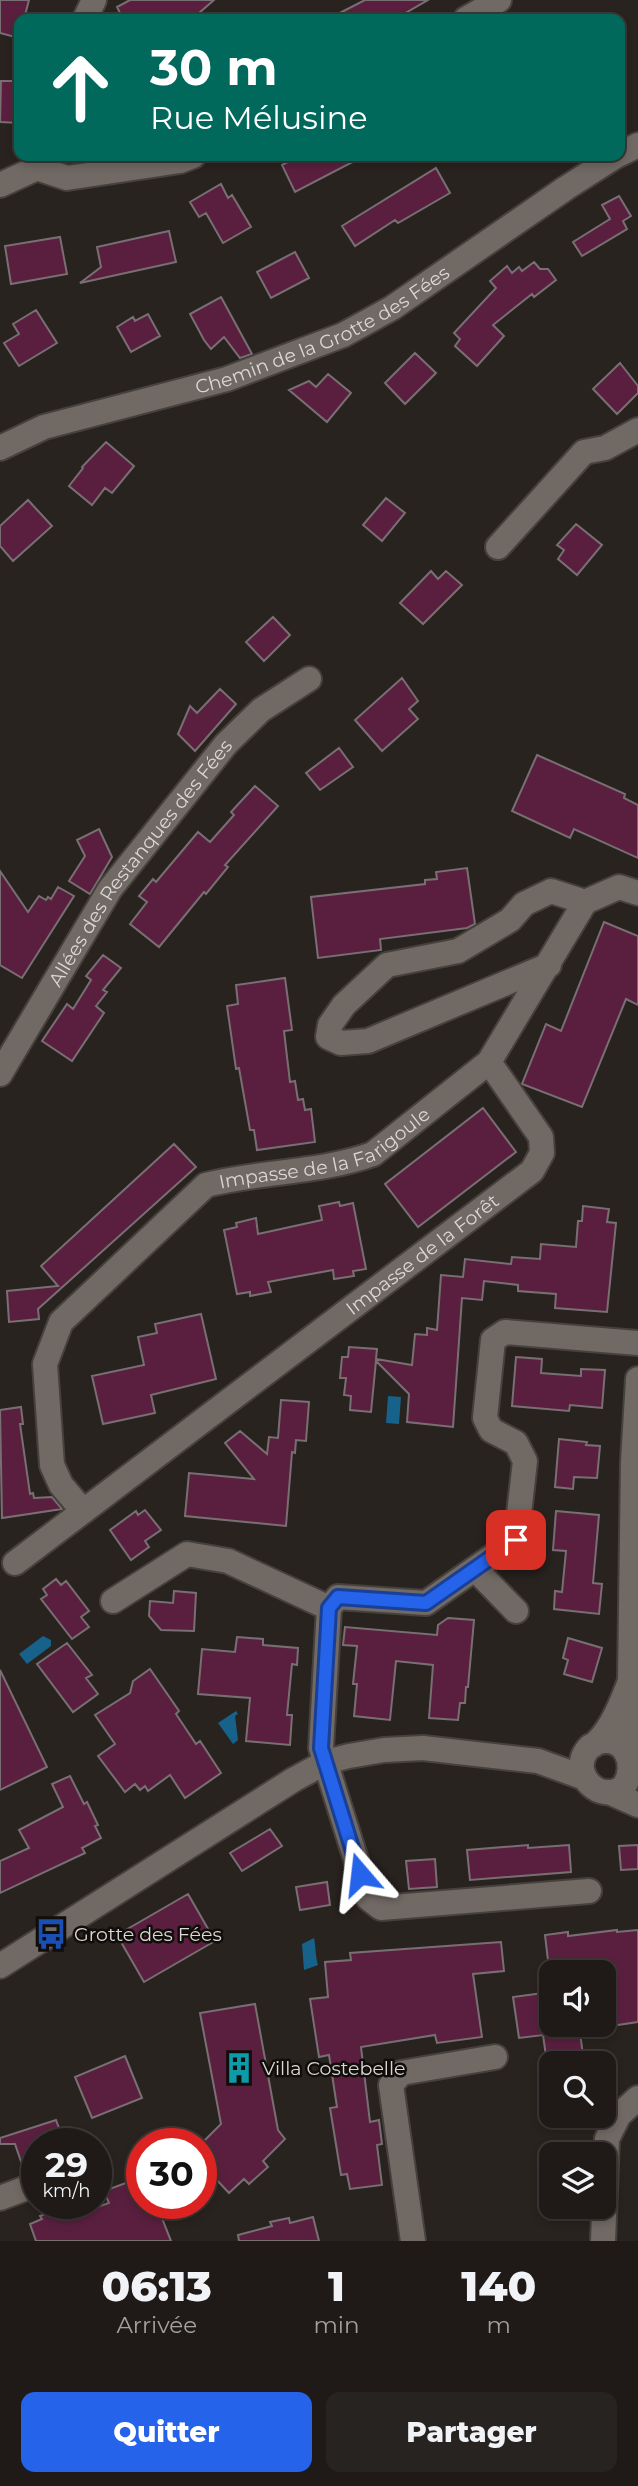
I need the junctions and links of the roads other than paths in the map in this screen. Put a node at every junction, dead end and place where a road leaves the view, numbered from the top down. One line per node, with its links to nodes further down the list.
1 (499, 0): 2 (street)
2 (475, 14)
3 (180, 161): 5 (street)
4 (608, 161): 8 (street, Chemin de la Grotte des Fées)
5 (40, 162): 6 (street)
6 (0, 185)
7 (638, 430): 9 (street)
8 (0, 449)
9 (498, 547)
10 (309, 679): 15 (street, Allées des Restanques des Fées)
11 (638, 893): 12 (street)
12 (585, 902): 13 (street); 13 (street)
13 (549, 965): 14 (street)
14 (489, 1062): 18 (street, Impasse de la Forêt); 18 (street, Impasse de la Farigoule)
15 (0, 1074)
16 (638, 1343): 20 (street)
17 (638, 1379): 24 (street)
18 (83, 1511): 19 (street, Impasse de la Forêt)
19 (15, 1563)
20 (475, 1569): 22 (street); 23 (street)
21 (113, 1601): 22 (street)
22 (329, 1608): 27 (street)
23 (516, 1611)
24 (630, 1681): 25 (street); 28 (street)
25 (591, 1747): 26 (street); 28 (street); 29 (street)
26 (538, 1761): 27 (street); 29 (street)
27 (326, 1762): 32 (street); 33 (street)
28 (634, 1762): 30 (street)
29 (585, 1778): 30 (street)
30 (609, 1792): 31 (street)
31 (638, 1805)
32 (589, 1891)
33 (0, 1966)
34 (495, 2057): 38 (street)
35 (638, 2098): 39 (street)
36 (21, 2190): 37 (street)
37 (0, 2198)
38 (414, 2241)
39 (603, 2241)

